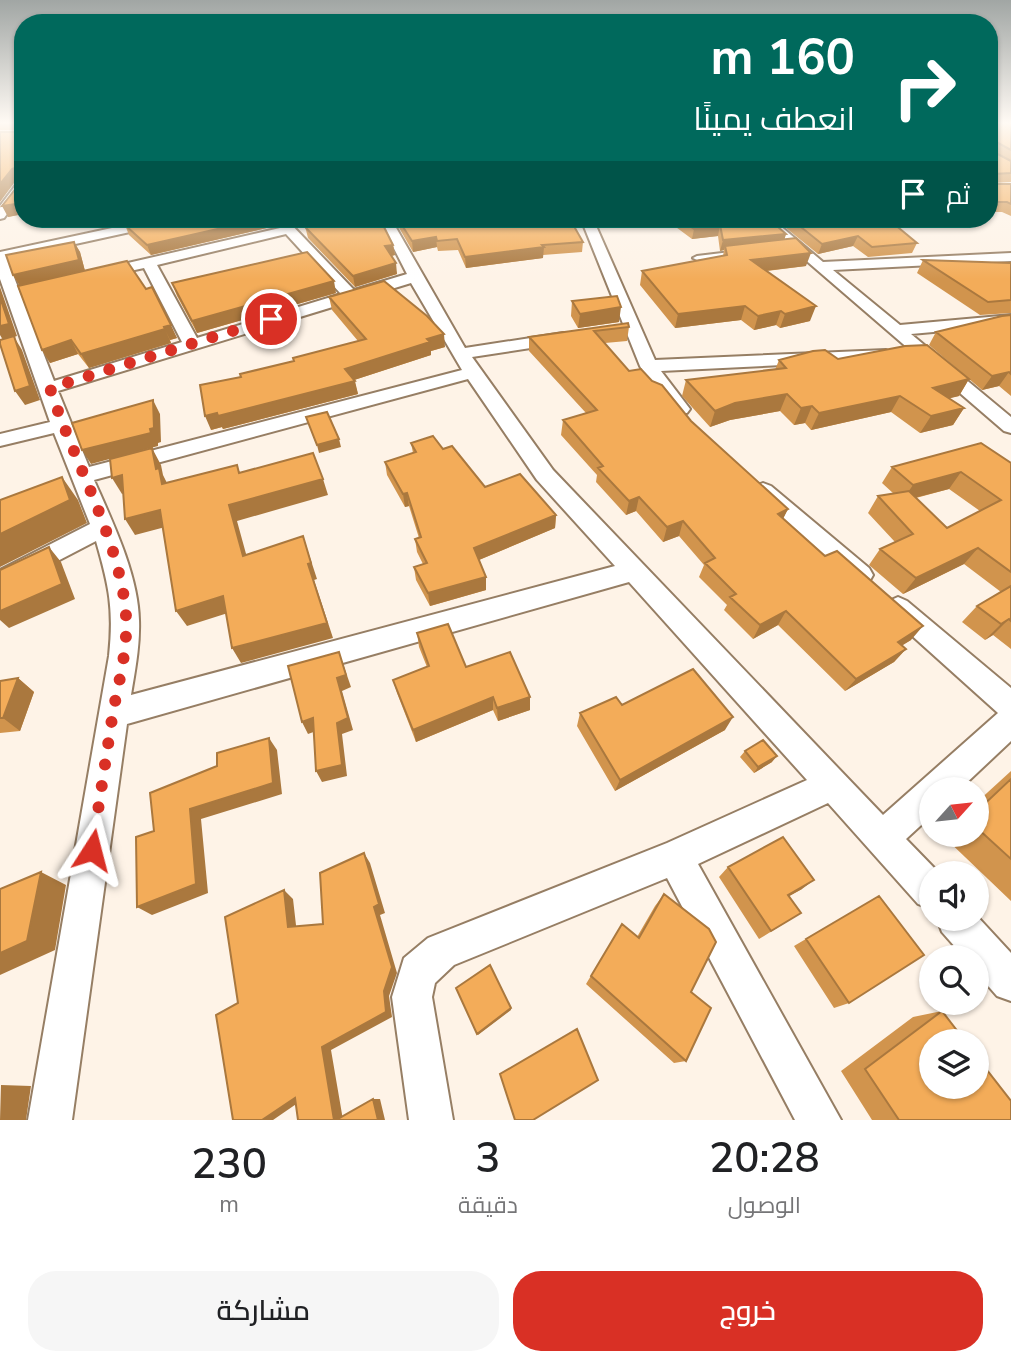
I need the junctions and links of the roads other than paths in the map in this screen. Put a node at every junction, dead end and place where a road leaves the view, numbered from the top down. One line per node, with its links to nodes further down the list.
1 (7, 181): 2 (street)
2 (14, 181)
3 (14, 194): 4 (street)
4 (0, 215)
5 (145, 228): 16 (street)
6 (265, 228): 14 (street)
7 (291, 228): 19 (street)
8 (390, 228): 17 (street)
9 (590, 228): 26 (street)
10 (773, 228): 15 (street)
11 (748, 253): 13 (lane)
12 (1011, 257): 15 (street)
13 (697, 258)
14 (148, 262): 18 (street); 23 (street)
15 (823, 266): 21 (street)
16 (8, 275): 27 (street)
17 (416, 276): 19 (street); 25 (street)
18 (82, 278)
19 (351, 296): 23 (street)
20 (1011, 320): 21 (street)
21 (897, 330): 24 (street)
22 (579, 336): 25 (street)
23 (191, 343): 27 (street)
24 (926, 353): 26 (street); 30 (street)
25 (465, 363): 33 (street); 35 (street)
26 (649, 366): 28 (street)
27 (50, 388): 29 (street)
28 (693, 424)
29 (61, 425): 31 (street); 33 (street)
30 (1011, 427)
31 (0, 440)
32 (743, 474): 37 (street)
33 (82, 476): 34 (street)
34 (103, 527): 36 (street); 38 (street)
35 (633, 571): 38 (street); 41 (street)
36 (0, 581)
37 (1011, 706)
38 (113, 714): 48 (street)
39 (1011, 721): 40 (street)
40 (950, 777)
41 (833, 784): 43 (street); 44 (street)
42 (919, 805): 43 (street)
43 (884, 837): 45 (street)
44 (675, 857): 49 (street); 50 (street)
45 (919, 877)
46 (966, 931): 47 (street)
47 (1011, 982)
48 (50, 1120)
49 (431, 1120)
50 (819, 1120)

